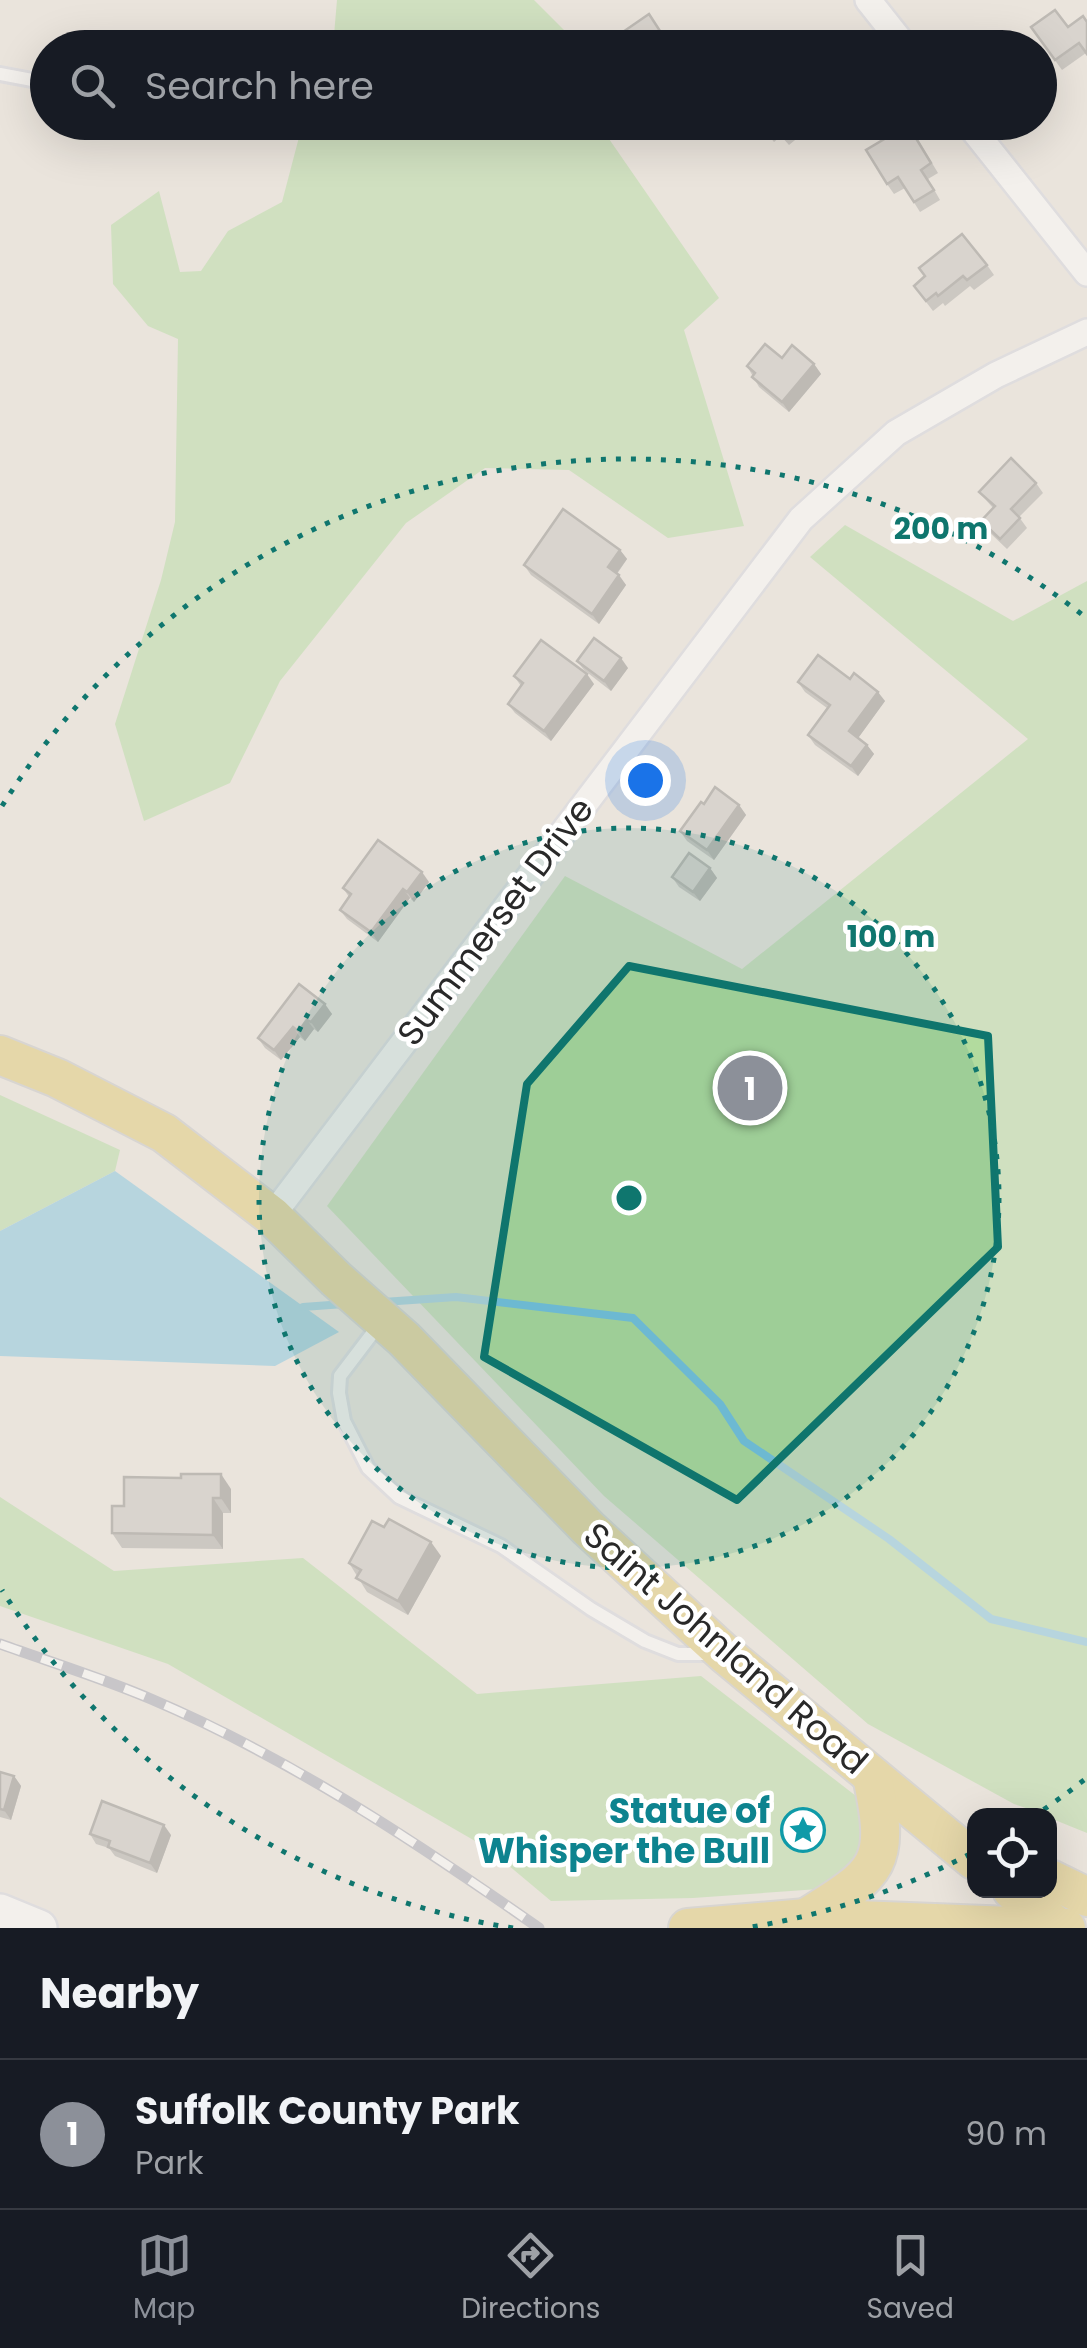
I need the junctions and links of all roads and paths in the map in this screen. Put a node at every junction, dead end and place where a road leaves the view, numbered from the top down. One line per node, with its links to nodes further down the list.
1 (868, 0): 2 (street)
2 (892, 30)
3 (0, 74): 4 (lane)
4 (30, 80)
5 (980, 140): 6 (street)
6 (1087, 273)
7 (1087, 332): 9 (street, Summerset Drive)
8 (0, 1055): 9 (main road, Saint Johnland Road)
9 (272, 1216): 10 (main road, Saint Johnland Road)
10 (393, 1329): 11 (main road, Saint Johnland Road); 12 (lane)
11 (488, 1425): 12 (main road, Saint Johnland Road); 14 (main road, Saint Johnland Road)
12 (725, 1654): 13 (main road, Saint Johnland Road)
13 (872, 1776): 15 (main road, Saint Johnland Road); 21 (main road)
14 (967, 1825)
15 (967, 1854)
16 (1057, 1882): 17 (main road)
17 (1087, 1897)
18 (982, 1898): 22 (main road)
19 (1022, 1898): 23 (main road)
20 (0, 1912): 24 (main road)
21 (806, 1918): 22 (main road); 25 (main road)
22 (949, 1922): 23 (main road)
23 (1060, 1927)
24 (38, 1928)
25 (688, 1928)

